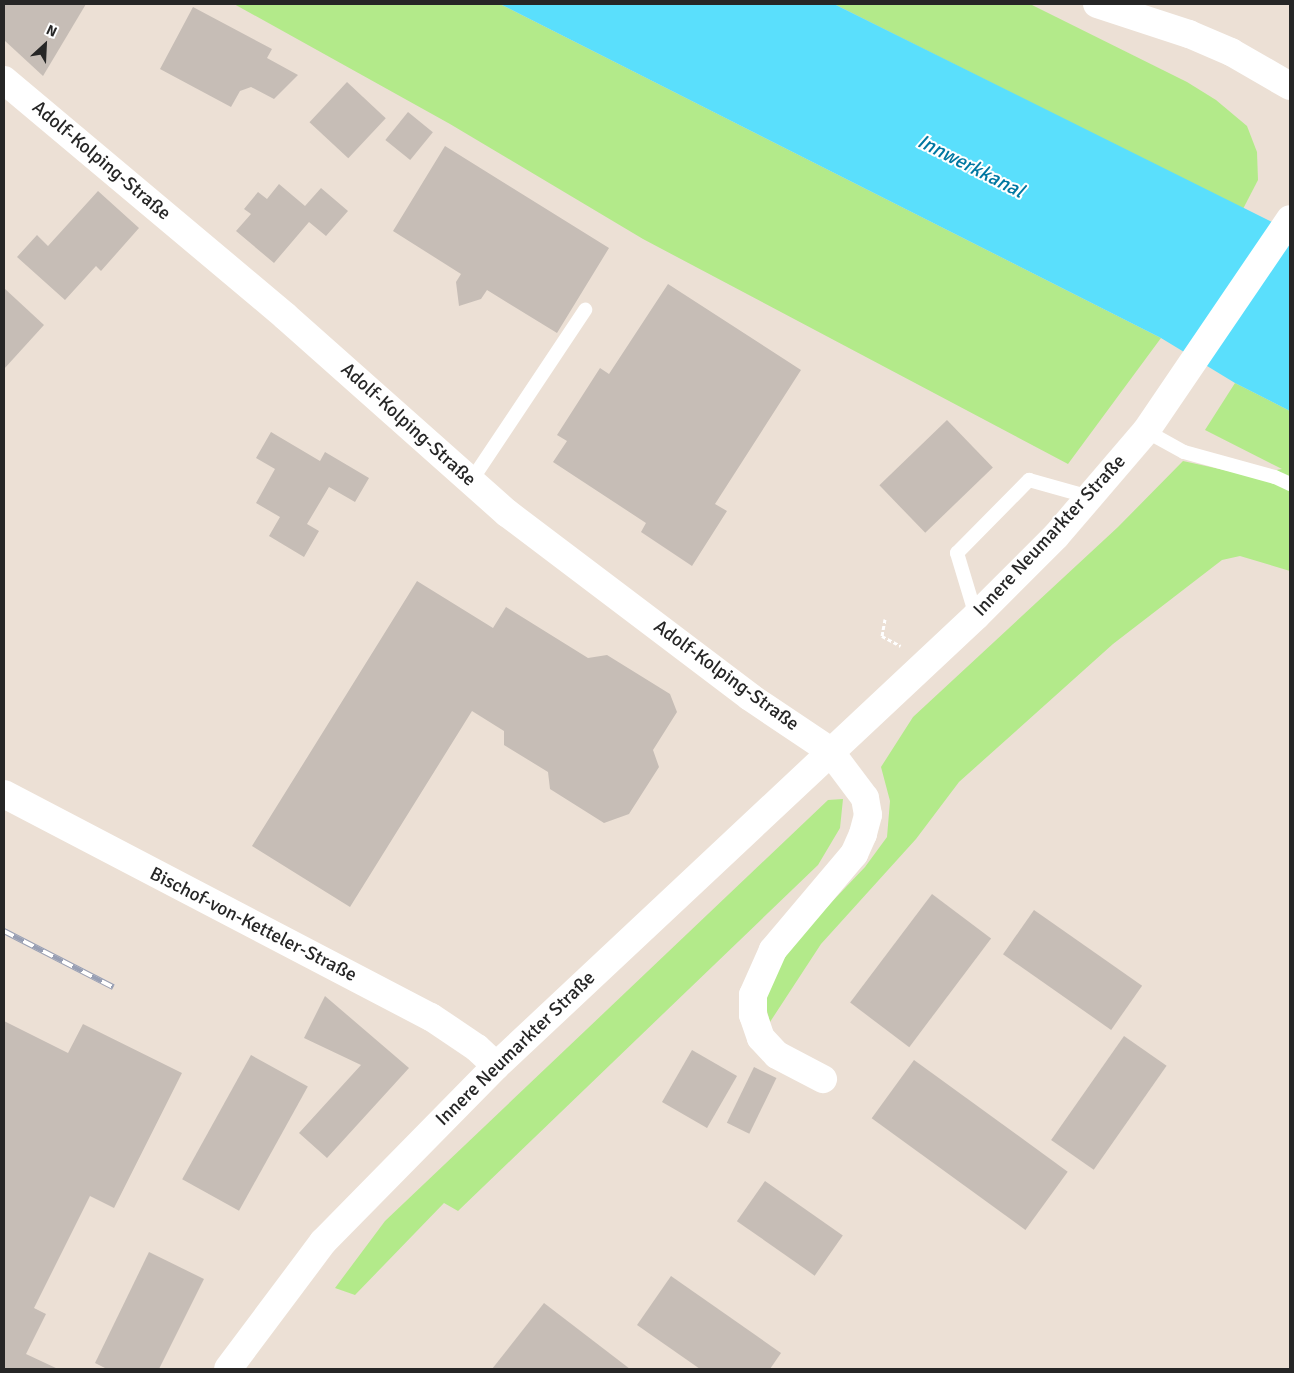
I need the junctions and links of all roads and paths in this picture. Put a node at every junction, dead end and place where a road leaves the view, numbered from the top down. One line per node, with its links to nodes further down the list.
1 (1097, 4): 3 (street)
2 (4, 80): 7 (street, Adolf-Kolping-Straße)
3 (1290, 86)
4 (1290, 219): 6 (street, Innere Neumarkter Straße)
5 (585, 310): 7 (lane)
6 (1146, 431): 8 (lane); 9 (street, Innere Neumarkter Straße)
7 (471, 481): 13 (street, Adolf-Kolping-Straße)
8 (1290, 484)
9 (1090, 497): 10 (street, Innere Neumarkter Straße); 10 (lane)
10 (976, 616): 13 (street, Innere Neumarkter Straße)
11 (885, 619): 12 (path)
12 (907, 640)
13 (829, 750): 15 (street, Innere Neumarkter Straße); 16 (street)
14 (4, 794): 15 (street, Bischof-von-Ketteler-Straße)
15 (496, 1066): 17 (street, Innere Neumarkter Straße)
16 (823, 1078)
17 (228, 1369)

